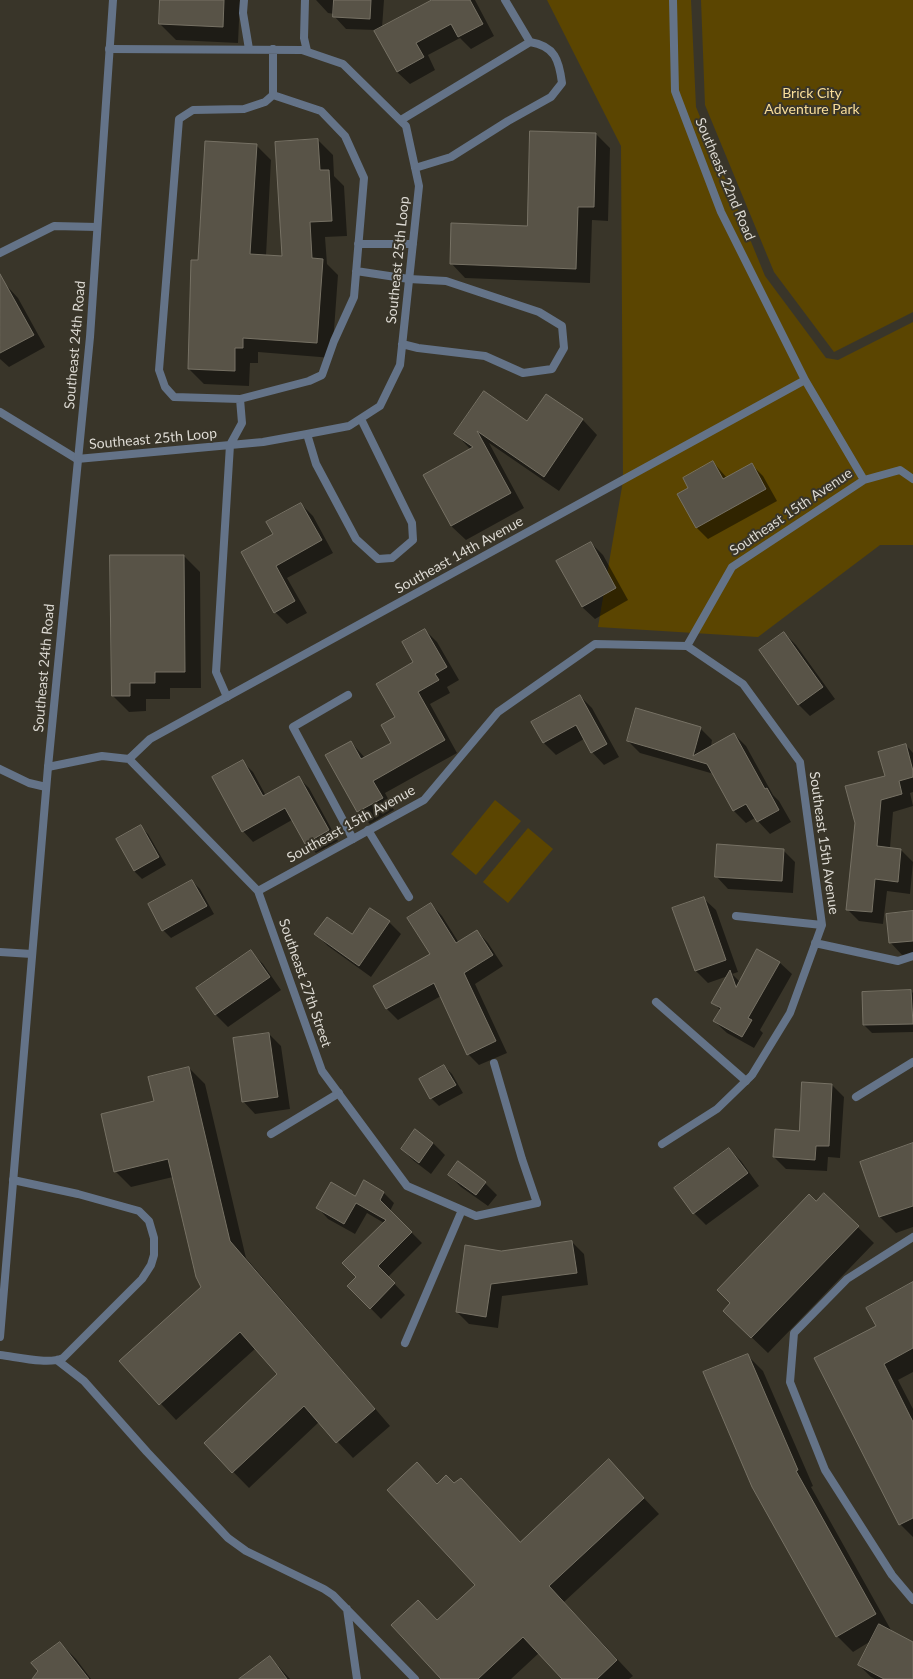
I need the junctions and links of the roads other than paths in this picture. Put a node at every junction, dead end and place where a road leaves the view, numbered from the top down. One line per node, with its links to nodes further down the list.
1 (113, 0): 7 (street, Southeast 24th Road)
2 (244, 0): 9 (street)
3 (305, 0): 10 (street)
4 (505, 0): 6 (street)
5 (674, 0): 21 (street, Southeast 22nd Road)
6 (530, 42): 12 (street); 13 (street)
7 (109, 49): 9 (street, Southeast 25th Loop); 14 (street, Southeast 24th Road)
8 (273, 49): 9 (street, Southeast 25th Loop); 10 (street, Southeast 25th Loop); 11 (street)
9 (249, 50)
10 (307, 51): 12 (street, Southeast 25th Loop)
11 (273, 95): 15 (street); 22 (street)
12 (401, 120): 13 (street, Southeast 25th Loop)
13 (415, 168): 16 (street, Southeast 25th Loop)
14 (98, 227): 17 (street); 27 (street, Southeast 24th Road)
15 (358, 244): 16 (street); 18 (street)
16 (413, 244): 19 (street, Southeast 25th Loop)
17 (0, 253)
18 (356, 271): 19 (street); 22 (street)
19 (409, 279): 20 (street, Southeast 25th Loop); 20 (street)
20 (402, 344): 24 (street, Southeast 25th Loop)
21 (805, 380): 29 (street, Southeast 15th Avenue); 32 (street, Southeast 14th Avenue)
22 (240, 399): 26 (street)
23 (0, 412): 27 (street)
24 (361, 419): 25 (street, Southeast 25th Loop); 25 (street)
25 (307, 434): 26 (street, Southeast 25th Loop)
26 (230, 445): 27 (street, Southeast 25th Loop); 32 (street)
27 (77, 459): 34 (street, Southeast 24th Road)
28 (913, 479): 29 (street)
29 (864, 480): 30 (street, Southeast 15th Avenue)
30 (687, 646): 37 (street, Southeast 15th Avenue); 42 (street, Southeast 15th Avenue)
31 (348, 695): 38 (street)
32 (227, 696): 33 (street, Southeast 14th Avenue)
33 (129, 759): 34 (street); 39 (street, Southeast 27th Street)
34 (48, 767): 36 (street, Southeast 24th Road)
35 (0, 769): 36 (street)
36 (46, 788): 45 (street, Southeast 24th Road)
37 (368, 830): 38 (street, Southeast 15th Avenue); 40 (street)
38 (353, 839): 39 (street, Southeast 15th Avenue)
39 (258, 891): 51 (street, Southeast 27th Street)
40 (409, 897)
41 (736, 916): 42 (street)
42 (822, 924): 43 (street, Southeast 15th Avenue)
43 (815, 943): 46 (street); 50 (street, Southeast 15th Avenue)
44 (0, 952): 45 (street)
45 (32, 954): 55 (street, Southeast 24th Road)
46 (913, 956)
47 (656, 1002): 50 (street)
48 (913, 1062): 52 (street)
49 (494, 1063): 56 (street, Southeast 27th Street)
50 (746, 1081): 54 (street, Southeast 15th Avenue)
51 (338, 1093): 53 (street); 56 (street, Southeast 27th Street)
52 (856, 1097)
53 (271, 1134)
54 (662, 1144)
55 (13, 1180): 58 (street, Southeast 24th Road); 62 (street)
56 (462, 1210): 60 (street)
57 (913, 1236): 63 (street)
58 (3, 1258): 59 (street, Southeast 24th Road)
59 (0, 1337)
60 (405, 1343)
61 (0, 1356): 62 (street)
62 (57, 1360): 64 (street)
63 (913, 1600)
64 (346, 1609): 65 (street); 66 (street)
65 (357, 1679)
66 (415, 1679)

